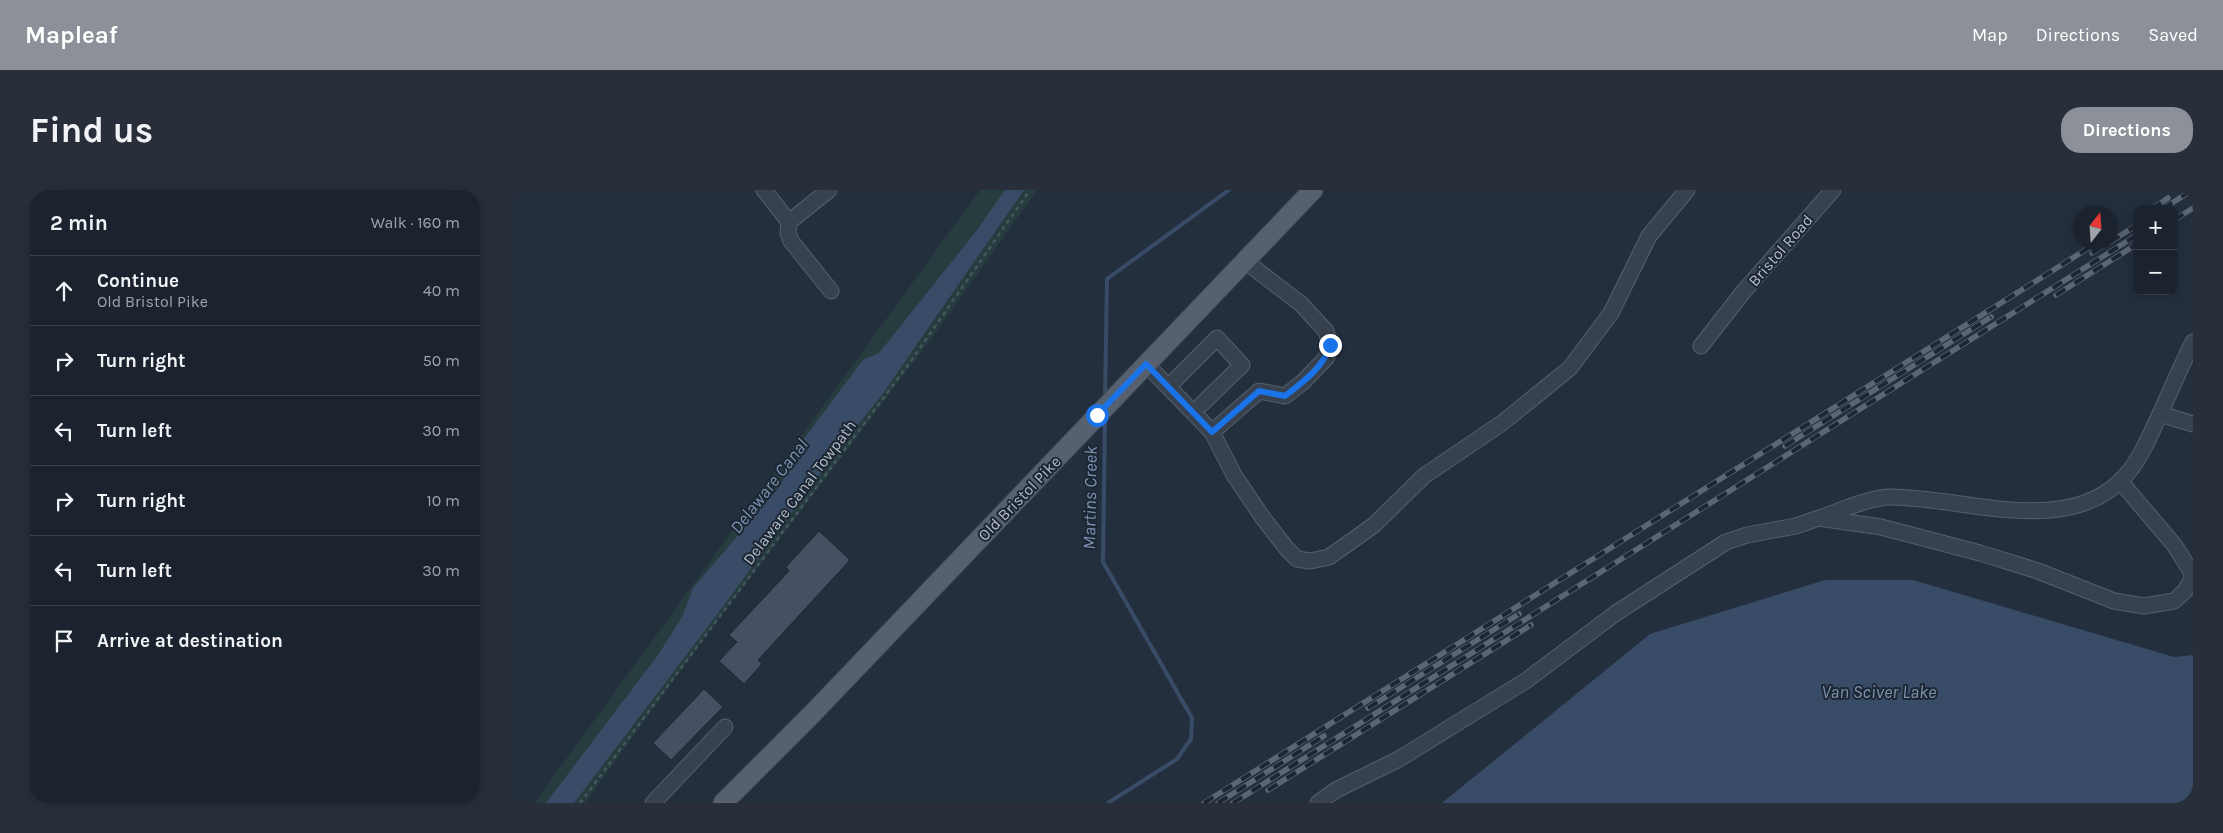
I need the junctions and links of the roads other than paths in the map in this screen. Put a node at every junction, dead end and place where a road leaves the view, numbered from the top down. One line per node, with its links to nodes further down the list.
1 (764, 190): 6 (street)
2 (829, 190): 6 (street)
3 (1313, 190): 7 (main road, Old Bristol Pike)
4 (1687, 190): 16 (street)
5 (1826, 192): 10 (street, Bristol Road)
6 (789, 222): 8 (street)
7 (1245, 261): 11 (main road, Old Bristol Pike); 16 (street)
8 (832, 291)
9 (2193, 342): 14 (street)
10 (1701, 346)
11 (1146, 364): 12 (street); 22 (main road, Old Bristol Pike)
12 (1169, 386): 13 (street); 16 (street)
13 (1202, 404)
14 (2160, 414): 15 (street); 17 (street)
15 (2193, 424)
16 (1212, 432)
17 (2120, 480): 18 (street); 19 (street)
18 (1819, 518): 19 (street); 23 (street)
19 (2193, 576)
20 (725, 727): 21 (street)
21 (654, 803)
22 (722, 803)
23 (1318, 803)

